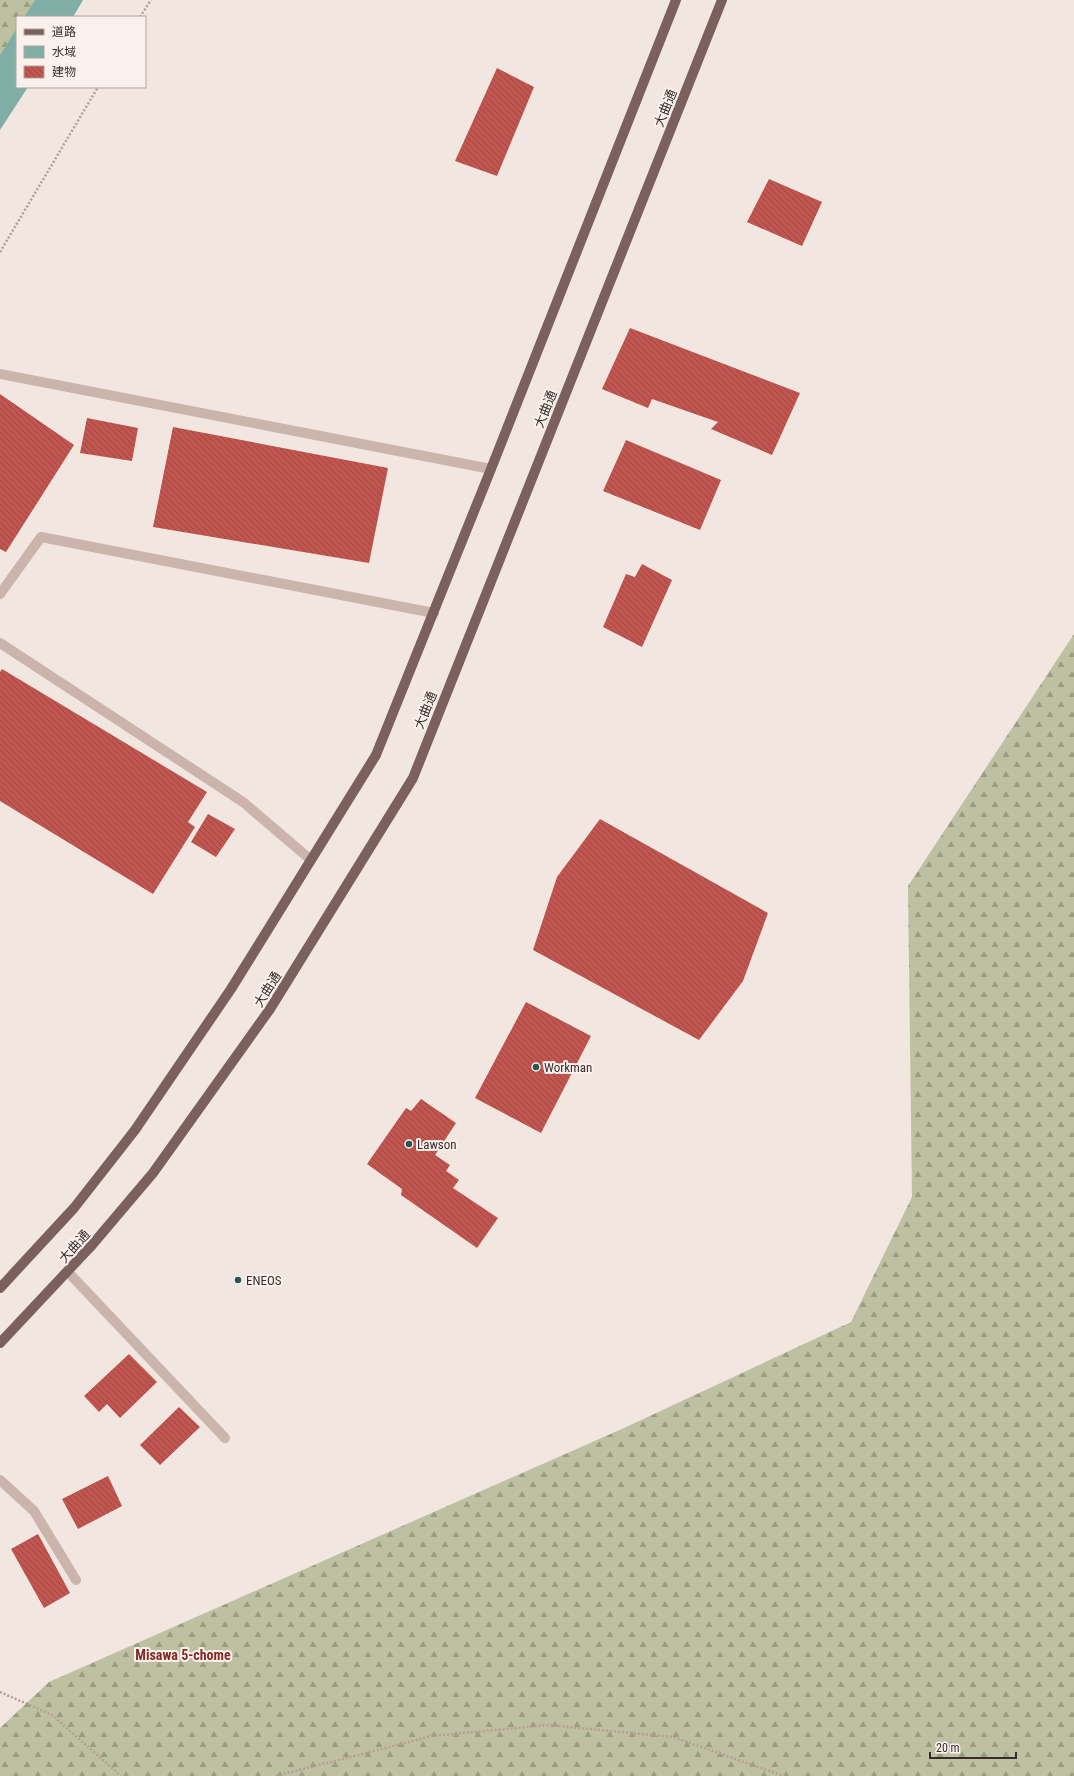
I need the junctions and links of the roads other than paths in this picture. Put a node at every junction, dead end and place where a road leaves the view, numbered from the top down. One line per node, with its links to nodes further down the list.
1 (676, 0): 4 (main road, 大曲通)
2 (722, 0): 9 (main road, 大曲通)
3 (0, 374): 4 (street)
4 (492, 469): 6 (main road, 大曲通)
5 (0, 594): 6 (street)
6 (434, 613): 8 (main road, 大曲通)
7 (0, 643): 8 (street)
8 (311, 860): 10 (main road, 大曲通)
9 (68, 1272): 11 (main road, 大曲通); 12 (street)
10 (0, 1288)
11 (0, 1343)
12 (225, 1438)
13 (0, 1480): 14 (street)
14 (76, 1580)

